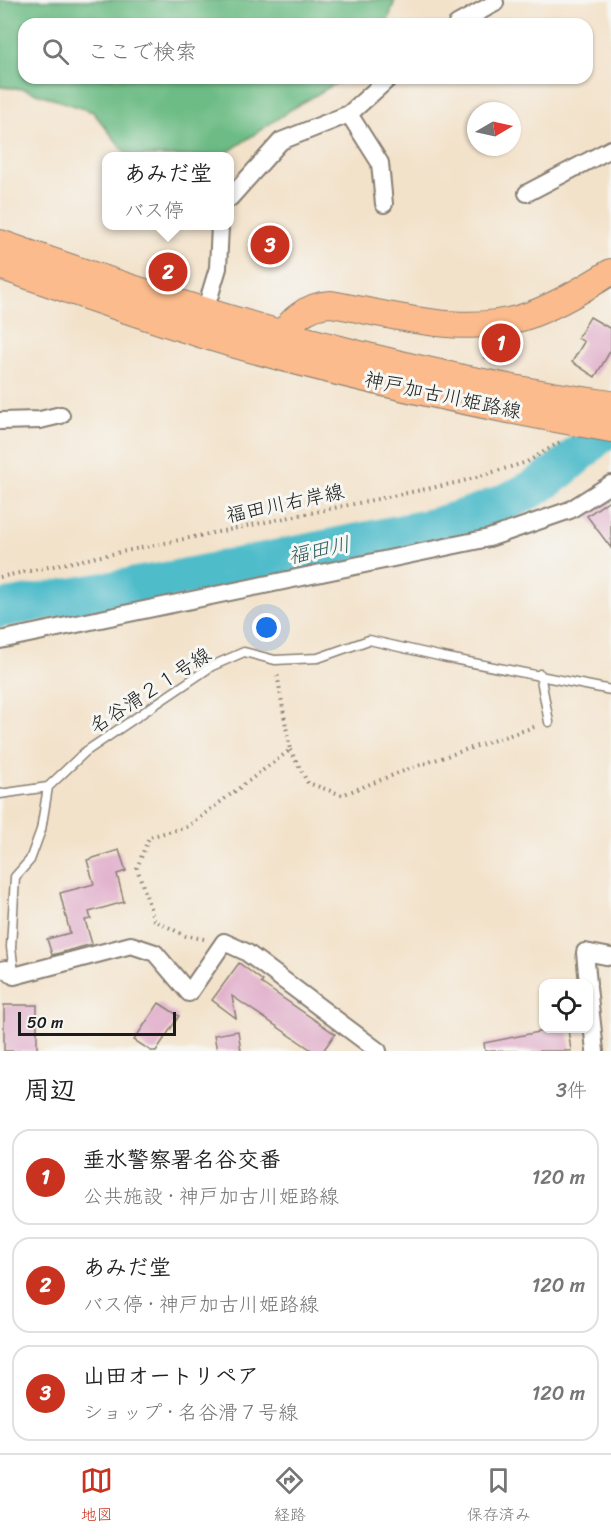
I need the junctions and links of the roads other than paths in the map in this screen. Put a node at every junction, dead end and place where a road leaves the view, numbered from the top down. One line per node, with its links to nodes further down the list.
1 (495, 3): 2 (street)
2 (468, 18)
3 (382, 84): 4 (street)
4 (349, 114): 6 (street); 8 (street)
5 (611, 148): 7 (street)
6 (234, 194)
7 (527, 194)
8 (384, 204)
9 (220, 230): 13 (street)
10 (0, 243): 13 (main road, 神戸加古川姫路線)
11 (0, 266): 14 (main road, 神戸加古川姫路線)
12 (611, 272): 14 (main road)
13 (205, 311): 14 (main road, 神戸加古川姫路線)
14 (279, 344): 15 (main road, 神戸加古川姫路線); 18 (main road, 神戸加古川姫路線)
15 (608, 403)
16 (61, 415): 17 (street)
17 (0, 421)
18 (589, 431)
19 (611, 484): 20 (street)
20 (0, 640)
21 (540, 674): 22 (lane, 名谷滑２１号線); 23 (lane); 24 (lane, 名谷滑２１号線)
22 (611, 690)
23 (549, 722)
24 (48, 787): 25 (lane); 27 (lane)
25 (0, 794)
26 (611, 957): 28 (street)
27 (7, 973): 30 (street)
28 (587, 979)
29 (593, 1032): 31 (street)
30 (378, 1051)
31 (595, 1051)

